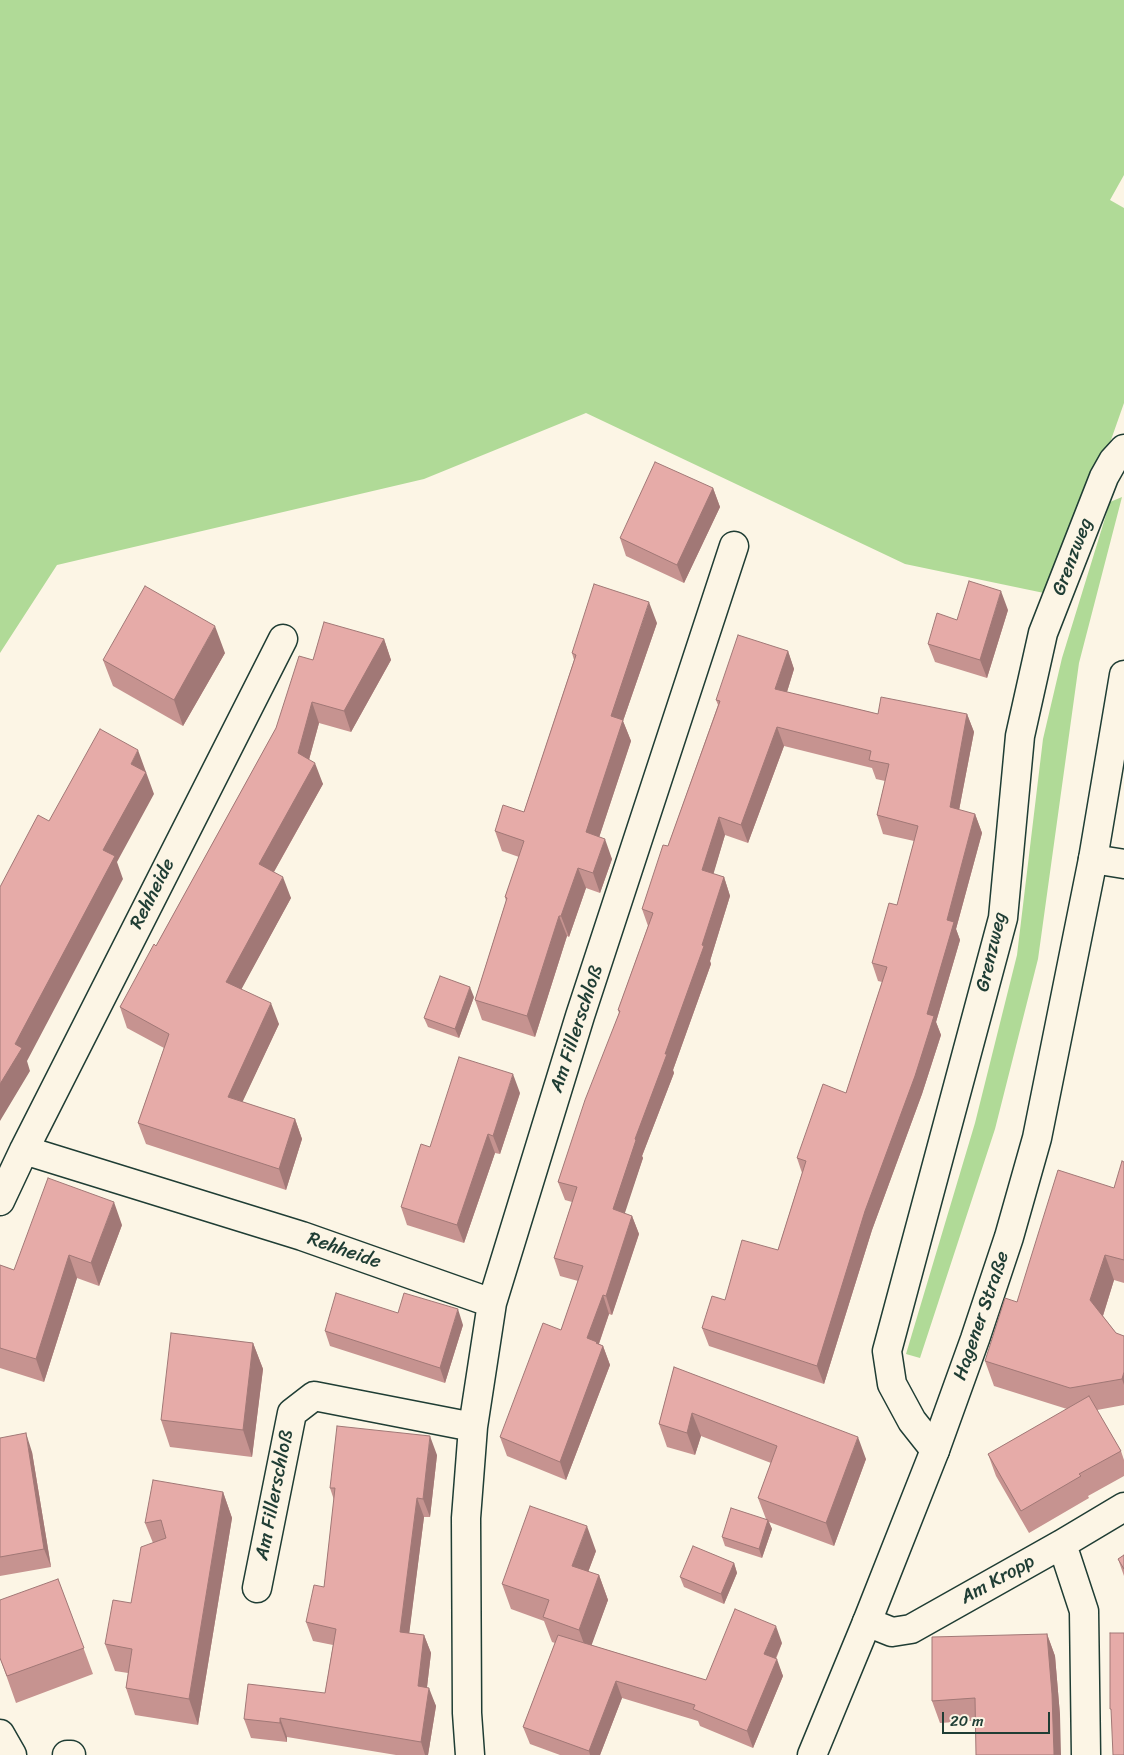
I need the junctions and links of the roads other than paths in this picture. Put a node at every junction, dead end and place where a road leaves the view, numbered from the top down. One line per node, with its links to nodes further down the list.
1 (1124, 450): 11 (street, Grenzweg)
2 (734, 546): 9 (street, Am Fillerschloß)
3 (283, 639): 7 (street, Rehheide)
4 (1124, 675): 5 (street, Hagener Straße)
5 (1093, 858): 6 (street); 11 (street, Hagener Straße)
6 (1124, 864)
7 (24, 1150): 8 (street, Rehheide); 9 (street, Rehheide)
8 (0, 1201)
9 (492, 1302): 10 (street, Am Fillerschloß)
10 (473, 1427): 14 (street, Am Fillerschloß); 18 (street, Am Fillerschloß)
11 (935, 1450): 15 (street, Hagener Straße)
12 (1124, 1507): 13 (street, Am Kropp)
13 (1062, 1544): 15 (street, Am Kropp); 20 (street)
14 (257, 1588)
15 (867, 1622): 19 (street, Hagener Straße)
16 (0, 1734): 17 (street)
17 (12, 1755)
18 (470, 1755)
19 (812, 1755)
20 (1086, 1755)

